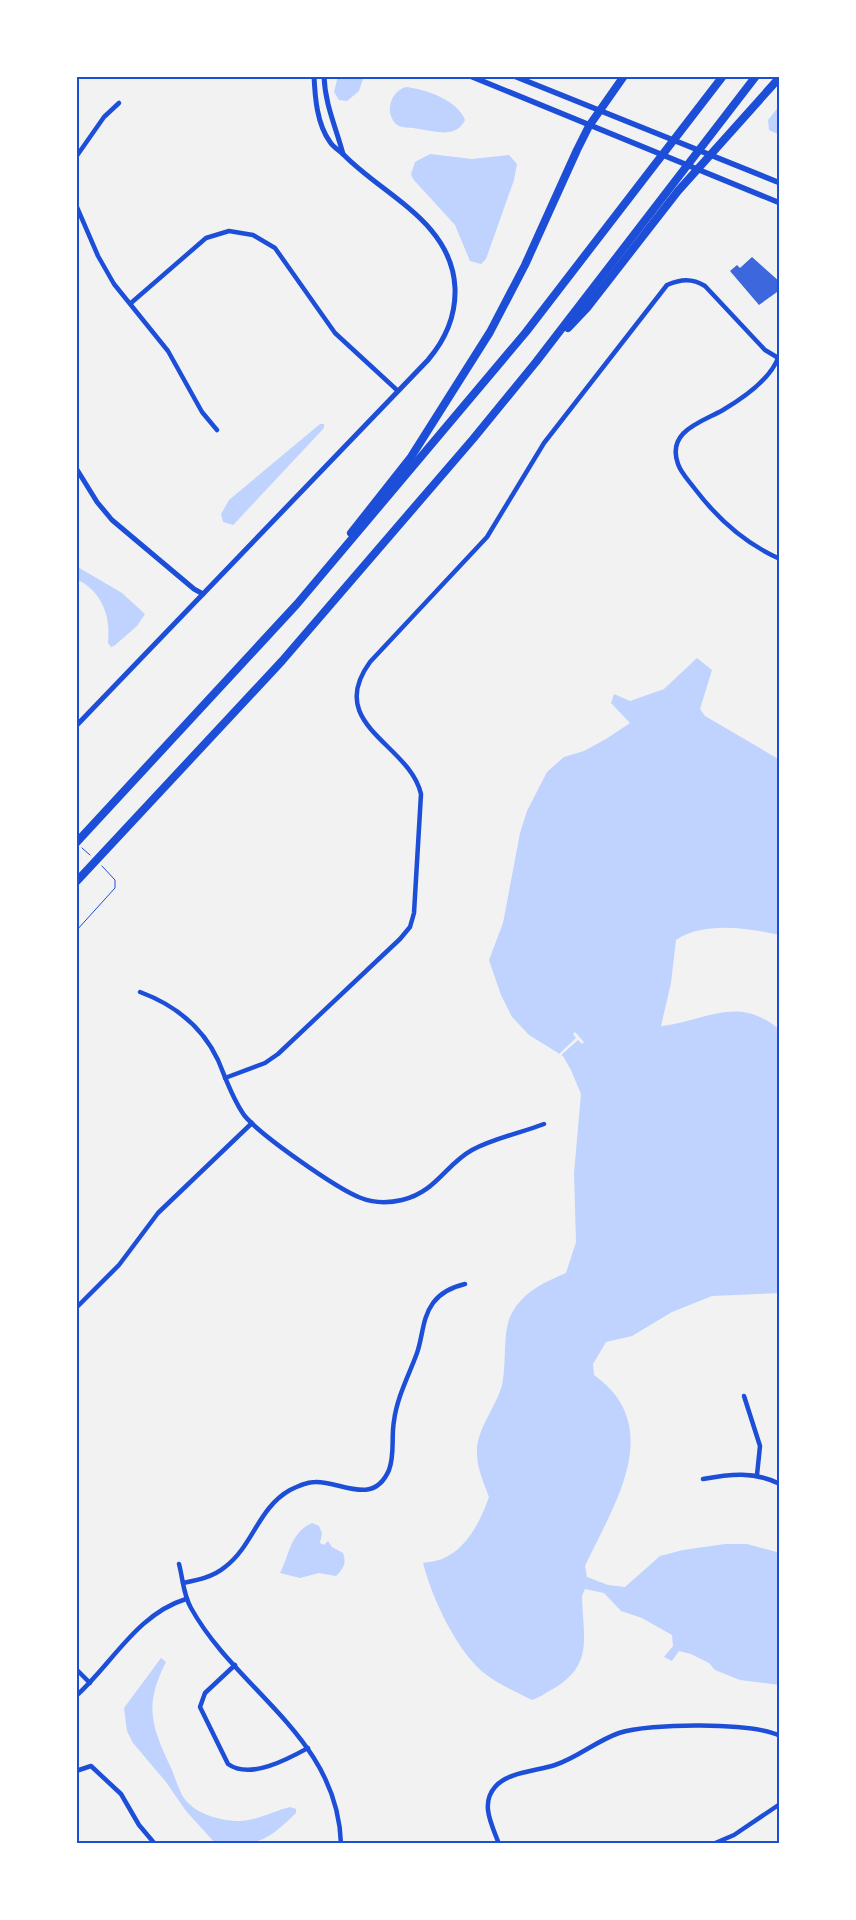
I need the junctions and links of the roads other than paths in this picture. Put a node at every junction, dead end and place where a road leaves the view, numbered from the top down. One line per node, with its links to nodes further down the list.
1 (314, 76): 12 (street)
2 (324, 76): 12 (street)
3 (470, 76): 11 (main road)
4 (514, 76): 10 (main road)
5 (624, 76): 10 (highway)
6 (723, 76): 25 (highway)
7 (756, 76): 19 (highway)
8 (780, 77): 19 (highway)
9 (119, 102): 13 (street)
10 (601, 111): 11 (highway); 14 (main road)
11 (590, 126): 15 (main road); 25 (highway)
12 (344, 154): 20 (street)
13 (76, 157)
14 (780, 183)
15 (780, 203)
16 (76, 205): 17 (street)
17 (130, 303): 20 (street); 21 (street)
18 (779, 359): 23 (street); 30 (street)
19 (536, 362): 28 (highway)
20 (398, 391): 24 (street)
21 (217, 430)
22 (76, 468): 24 (street)
23 (780, 559)
24 (203, 594): 26 (street)
25 (297, 604): 27 (highway)
26 (76, 726)
27 (76, 843)
28 (77, 881)
29 (140, 992): 30 (street)
30 (225, 1078): 31 (street)
31 (252, 1124): 32 (street); 34 (street)
32 (544, 1124)
33 (465, 1284): 40 (street)
34 (76, 1308)
35 (744, 1396): 36 (street)
36 (757, 1475): 37 (street); 38 (street)
37 (703, 1479)
38 (780, 1484)
39 (179, 1564): 40 (street)
40 (183, 1583): 41 (street)
41 (186, 1599): 42 (street); 44 (street)
42 (236, 1665): 47 (street); 47 (street)
43 (76, 1669): 44 (street)
44 (90, 1683): 45 (street)
45 (76, 1696)
46 (780, 1736): 52 (street)
47 (308, 1748): 51 (street)
48 (76, 1771): 50 (street)
49 (780, 1804): 53 (street)
50 (155, 1844)
51 (342, 1844)
52 (499, 1844)
53 (713, 1844)

